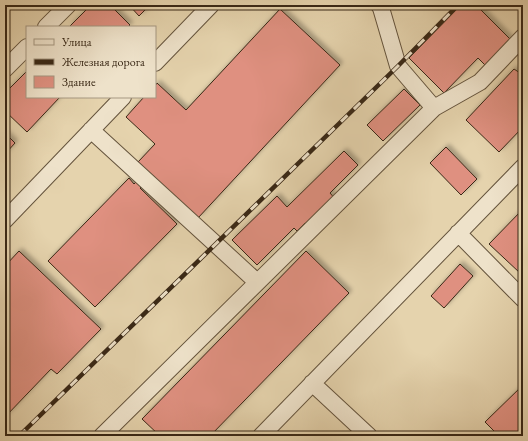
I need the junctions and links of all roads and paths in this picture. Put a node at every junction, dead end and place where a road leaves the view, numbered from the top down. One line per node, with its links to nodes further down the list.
1 (68, 5): 4 (lane)
2 (211, 5): 7 (lane)
3 (379, 5): 10 (lane)
4 (47, 26)
5 (523, 38): 10 (lane)
6 (26, 48): 8 (lane)
7 (156, 62)
8 (5, 69)
9 (122, 98): 11 (lane)
10 (434, 108): 15 (lane)
11 (91, 130): 13 (lane); 15 (lane)
12 (523, 167): 14 (lane)
13 (5, 220)
14 (458, 233): 16 (lane); 17 (lane)
15 (257, 282): 18 (lane)
16 (523, 299)
17 (312, 383): 19 (lane); 20 (lane)
18 (102, 436)
19 (261, 436)
20 (369, 436)

